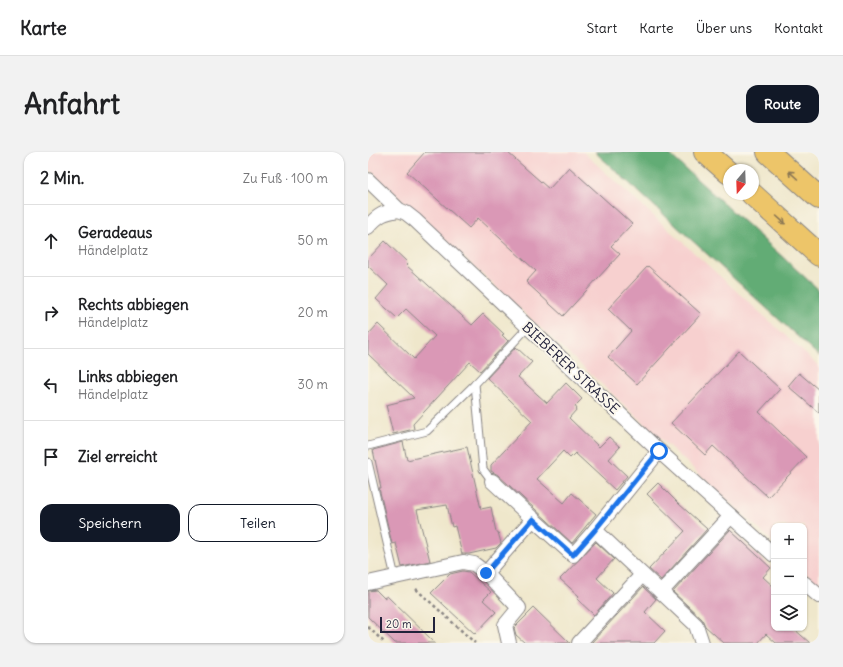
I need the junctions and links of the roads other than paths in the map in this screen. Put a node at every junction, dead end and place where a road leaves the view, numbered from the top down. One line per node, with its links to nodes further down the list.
1 (705, 152): 3 (highway)
2 (768, 152): 5 (highway, one-way to 2)
3 (723, 168)
4 (368, 180): 7 (street, BIEBERER STRASSE)
5 (819, 198)
6 (759, 200): 9 (highway, one-way to 9)
7 (399, 210): 8 (street); 10 (street, BIEBERER STRASSE)
8 (368, 227)
9 (819, 255)
10 (528, 328): 11 (lane); 13 (street, BIEBERER STRASSE)
11 (475, 384): 12 (lane); 15 (lane)
12 (368, 446)
13 (659, 451): 16 (street, BIEBERER STRASSE); 18 (street)
14 (368, 462): 22 (lane)
15 (492, 481): 17 (street)
16 (731, 516): 19 (street, BIEBERER STRASSE); 25 (street)
17 (533, 519): 18 (street); 20 (street)
18 (595, 530): 21 (street)
19 (771, 552)
20 (486, 573): 22 (street); 27 (street)
21 (642, 575): 25 (street); 28 (street)
22 (399, 576): 23 (street)
23 (368, 582)
24 (807, 586): 26 (street)
25 (661, 592): 29 (street)
26 (819, 596)
27 (509, 643)
28 (579, 643)
29 (702, 643)

